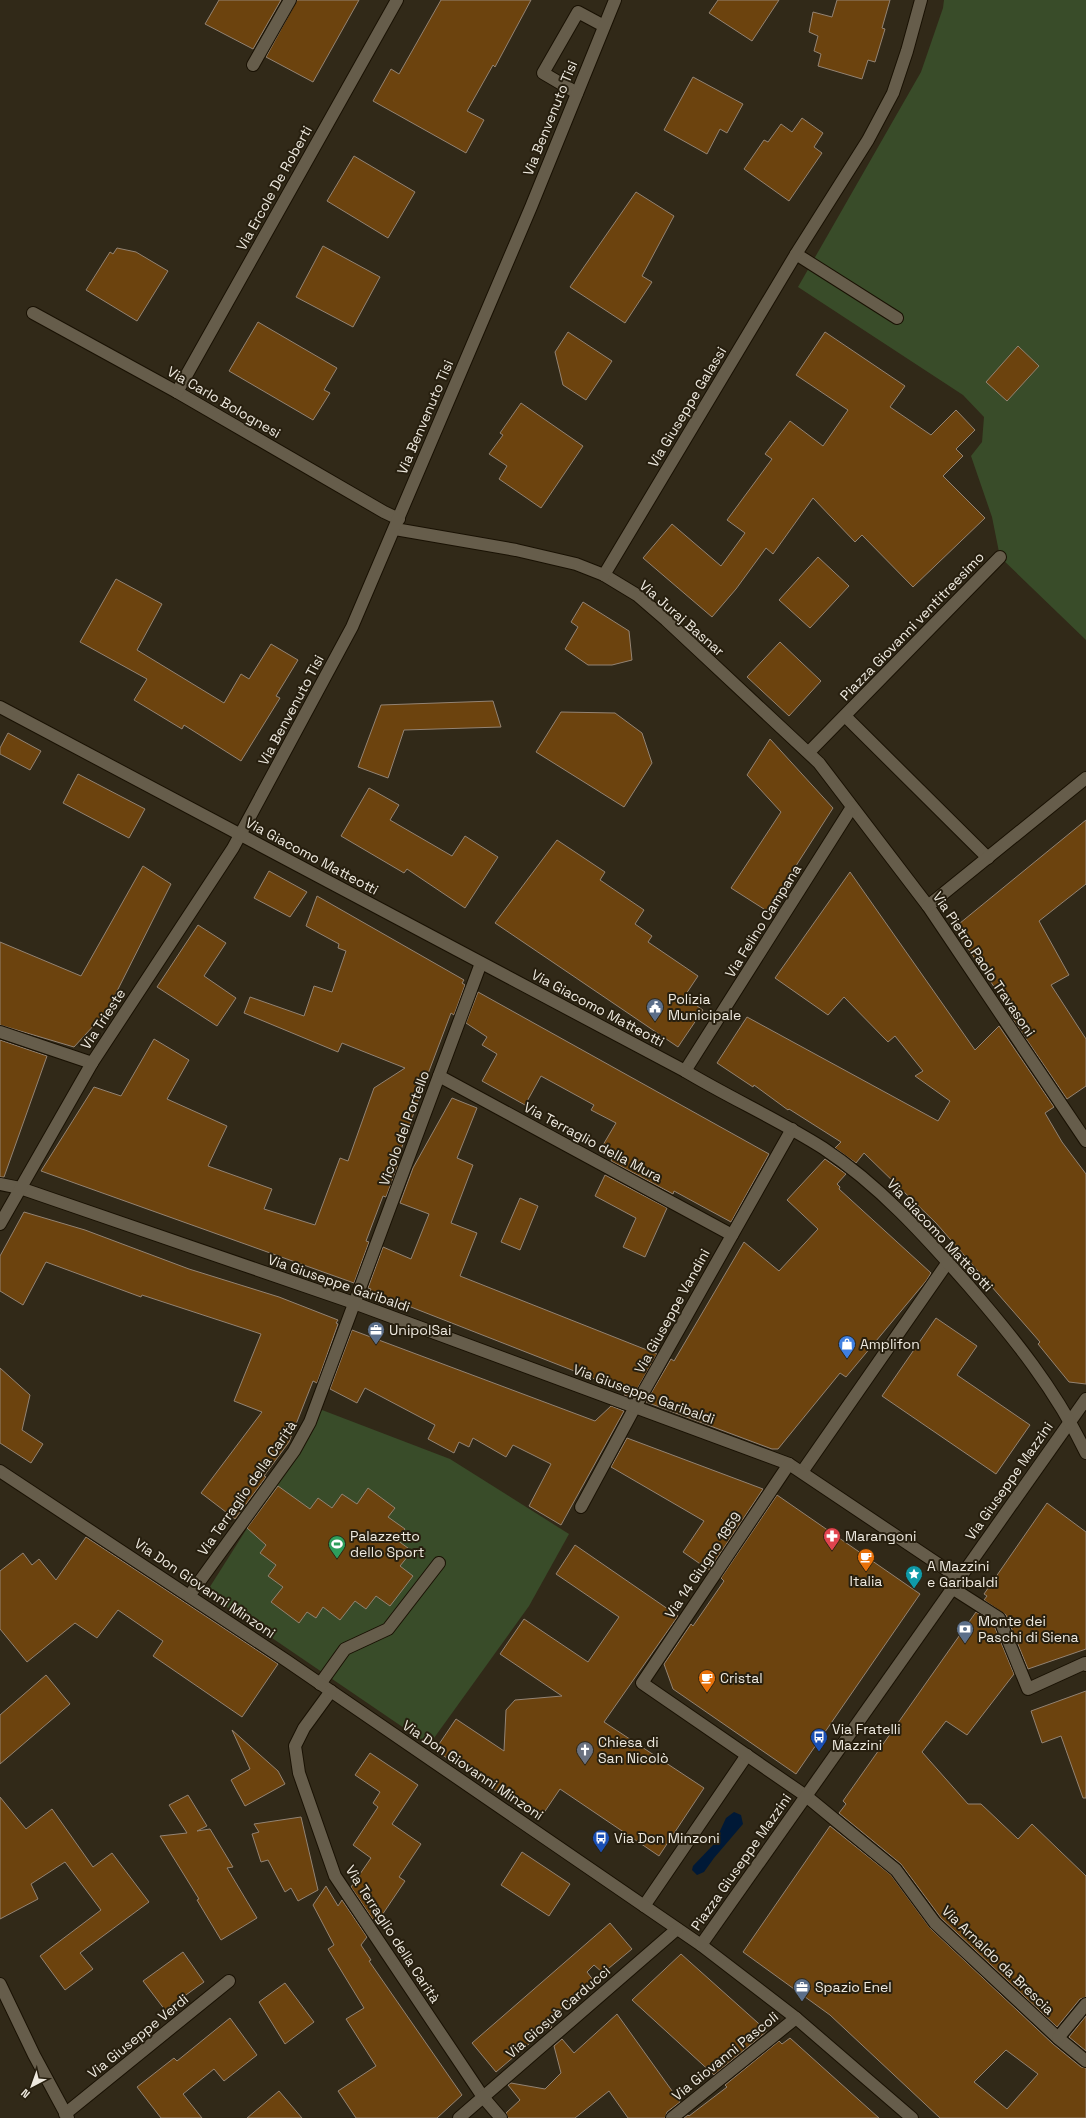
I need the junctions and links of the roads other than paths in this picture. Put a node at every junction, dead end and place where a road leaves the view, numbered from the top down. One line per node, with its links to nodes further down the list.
1 (290, 0): 6 (street)
2 (398, 0): 11 (street, Via Ercole De Roberti)
3 (615, 0): 5 (street, Via Benvenuto Tisi)
4 (921, 0): 8 (street, Via Giuseppe Galassi)
5 (604, 26): 7 (street, Via Benvenuto Tisi); 7 (street)
6 (253, 65)
7 (577, 93): 12 (street, Via Benvenuto Tisi)
8 (796, 254): 10 (street); 14 (street, Via Giuseppe Galassi)
9 (33, 313): 11 (street, Via Carlo Bolognesi)
10 (897, 318)
11 (177, 392): 12 (street, Via Carlo Bolognesi)
12 (397, 524): 14 (street, Via Juraj Basnar); 20 (street, Via Benvenuto Tisi)
13 (1000, 557): 16 (street, Piazza Giovanni ventitreesimo)
14 (604, 575): 17 (street, Via Juraj Basnar)
15 (0, 707): 20 (street, Via Giacomo Matteotti)
16 (845, 716): 17 (street, Piazza Giovanni ventitreesimo); 21 (street, Piazza Giovanni ventitreesimo)
17 (808, 752): 19 (street, Via Juraj Basnar)
18 (1086, 778): 21 (street)
19 (852, 807): 22 (street, Via Pietro Paolo Travasoni); 26 (street, Via Felino Campana)
20 (241, 835): 23 (street, Via Giacomo Matteotti); 25 (street, Via Trieste)
21 (988, 858): 22 (street)
22 (928, 906): 29 (street, Via Pietro Paolo Travasoni)
23 (481, 964): 26 (street, Via Giacomo Matteotti); 27 (street, Vicolo del Portello)
24 (0, 1032): 25 (street)
25 (92, 1063): 31 (street, Via Trieste)
26 (685, 1071): 28 (street, Via Giacomo Matteotti)
27 (439, 1076): 33 (street, Via Terraglio della Mura); 35 (street, Vicolo del Portello)
28 (792, 1129): 33 (street, Via Giuseppe Vandini); 34 (street, Via Giacomo Matteotti)
29 (1086, 1141)
30 (0, 1184): 31 (street, Via Giuseppe Garibaldi)
31 (20, 1188): 32 (street, Via Trieste); 35 (street, Via Giuseppe Garibaldi)
32 (0, 1224)
33 (732, 1235): 37 (street, Via Giuseppe Vandini)
34 (948, 1262): 38 (street, Via Giacomo Matteotti); 42 (street)
35 (354, 1303): 37 (street, Via Giuseppe Garibaldi); 46 (street, Via Terraglio della Carità)
36 (1086, 1399): 38 (street, Via Giuseppe Mazzini)
37 (636, 1407): 40 (street, Via Giuseppe Garibaldi); 43 (street, Via Giuseppe Vandini)
38 (1070, 1420): 39 (street, Via Giacomo Matteotti); 45 (street, Via Giuseppe Mazzini)
39 (1086, 1453)
40 (789, 1464): 42 (street, Via Giuseppe Garibaldi); 49 (street, Via 14 Giugno 1859)
41 (0, 1471): 46 (street, Via Don Giovanni Minzoni)
42 (802, 1472): 45 (street, Via Giuseppe Garibaldi)
43 (581, 1508)
44 (439, 1563): 48 (street)
45 (956, 1583): 47 (street, Via Giuseppe Garibaldi); 52 (street, Via Giuseppe Mazzini)
46 (190, 1596): 48 (street, Via Don Giovanni Minzoni)
47 (1086, 1665)
48 (317, 1682): 50 (street, Via Don Giovanni Minzoni)
49 (642, 1683): 51 (street, Piazza Giuseppe Mazzini)
50 (331, 1691): 53 (street, Via Don Giovanni Minzoni); 62 (street, Via Terraglio della Carità)
51 (747, 1755): 52 (street, Piazza Giuseppe Mazzini); 53 (street)
52 (806, 1796): 55 (street, Piazza Giuseppe Mazzini); 60 (street, Via Arnaldo da Brescia)
53 (644, 1906): 54 (street, Via Don Giovanni Minzoni)
54 (677, 1928): 55 (street, Via Don Giovanni Minzoni); 62 (street, Via Giosuè Carducci)
55 (701, 1945): 59 (street, Via Don Giovanni Minzoni)
56 (229, 1981): 63 (street, Via Giuseppe Verdi)
57 (0, 1984): 63 (street)
58 (1086, 2004): 60 (street)
59 (796, 2018): 66 (street, Via Giovanni Pascoli); 67 (street, Via Don Giovanni Minzoni)
60 (1058, 2038): 61 (street, Via Arnaldo da Brescia)
61 (1086, 2061)
62 (484, 2097): 64 (street, Via Giosuè Carducci); 65 (street, Via Terraglio della Carità)
63 (66, 2116)
64 (459, 2118)
65 (501, 2118)
66 (672, 2118)
67 (912, 2118)

